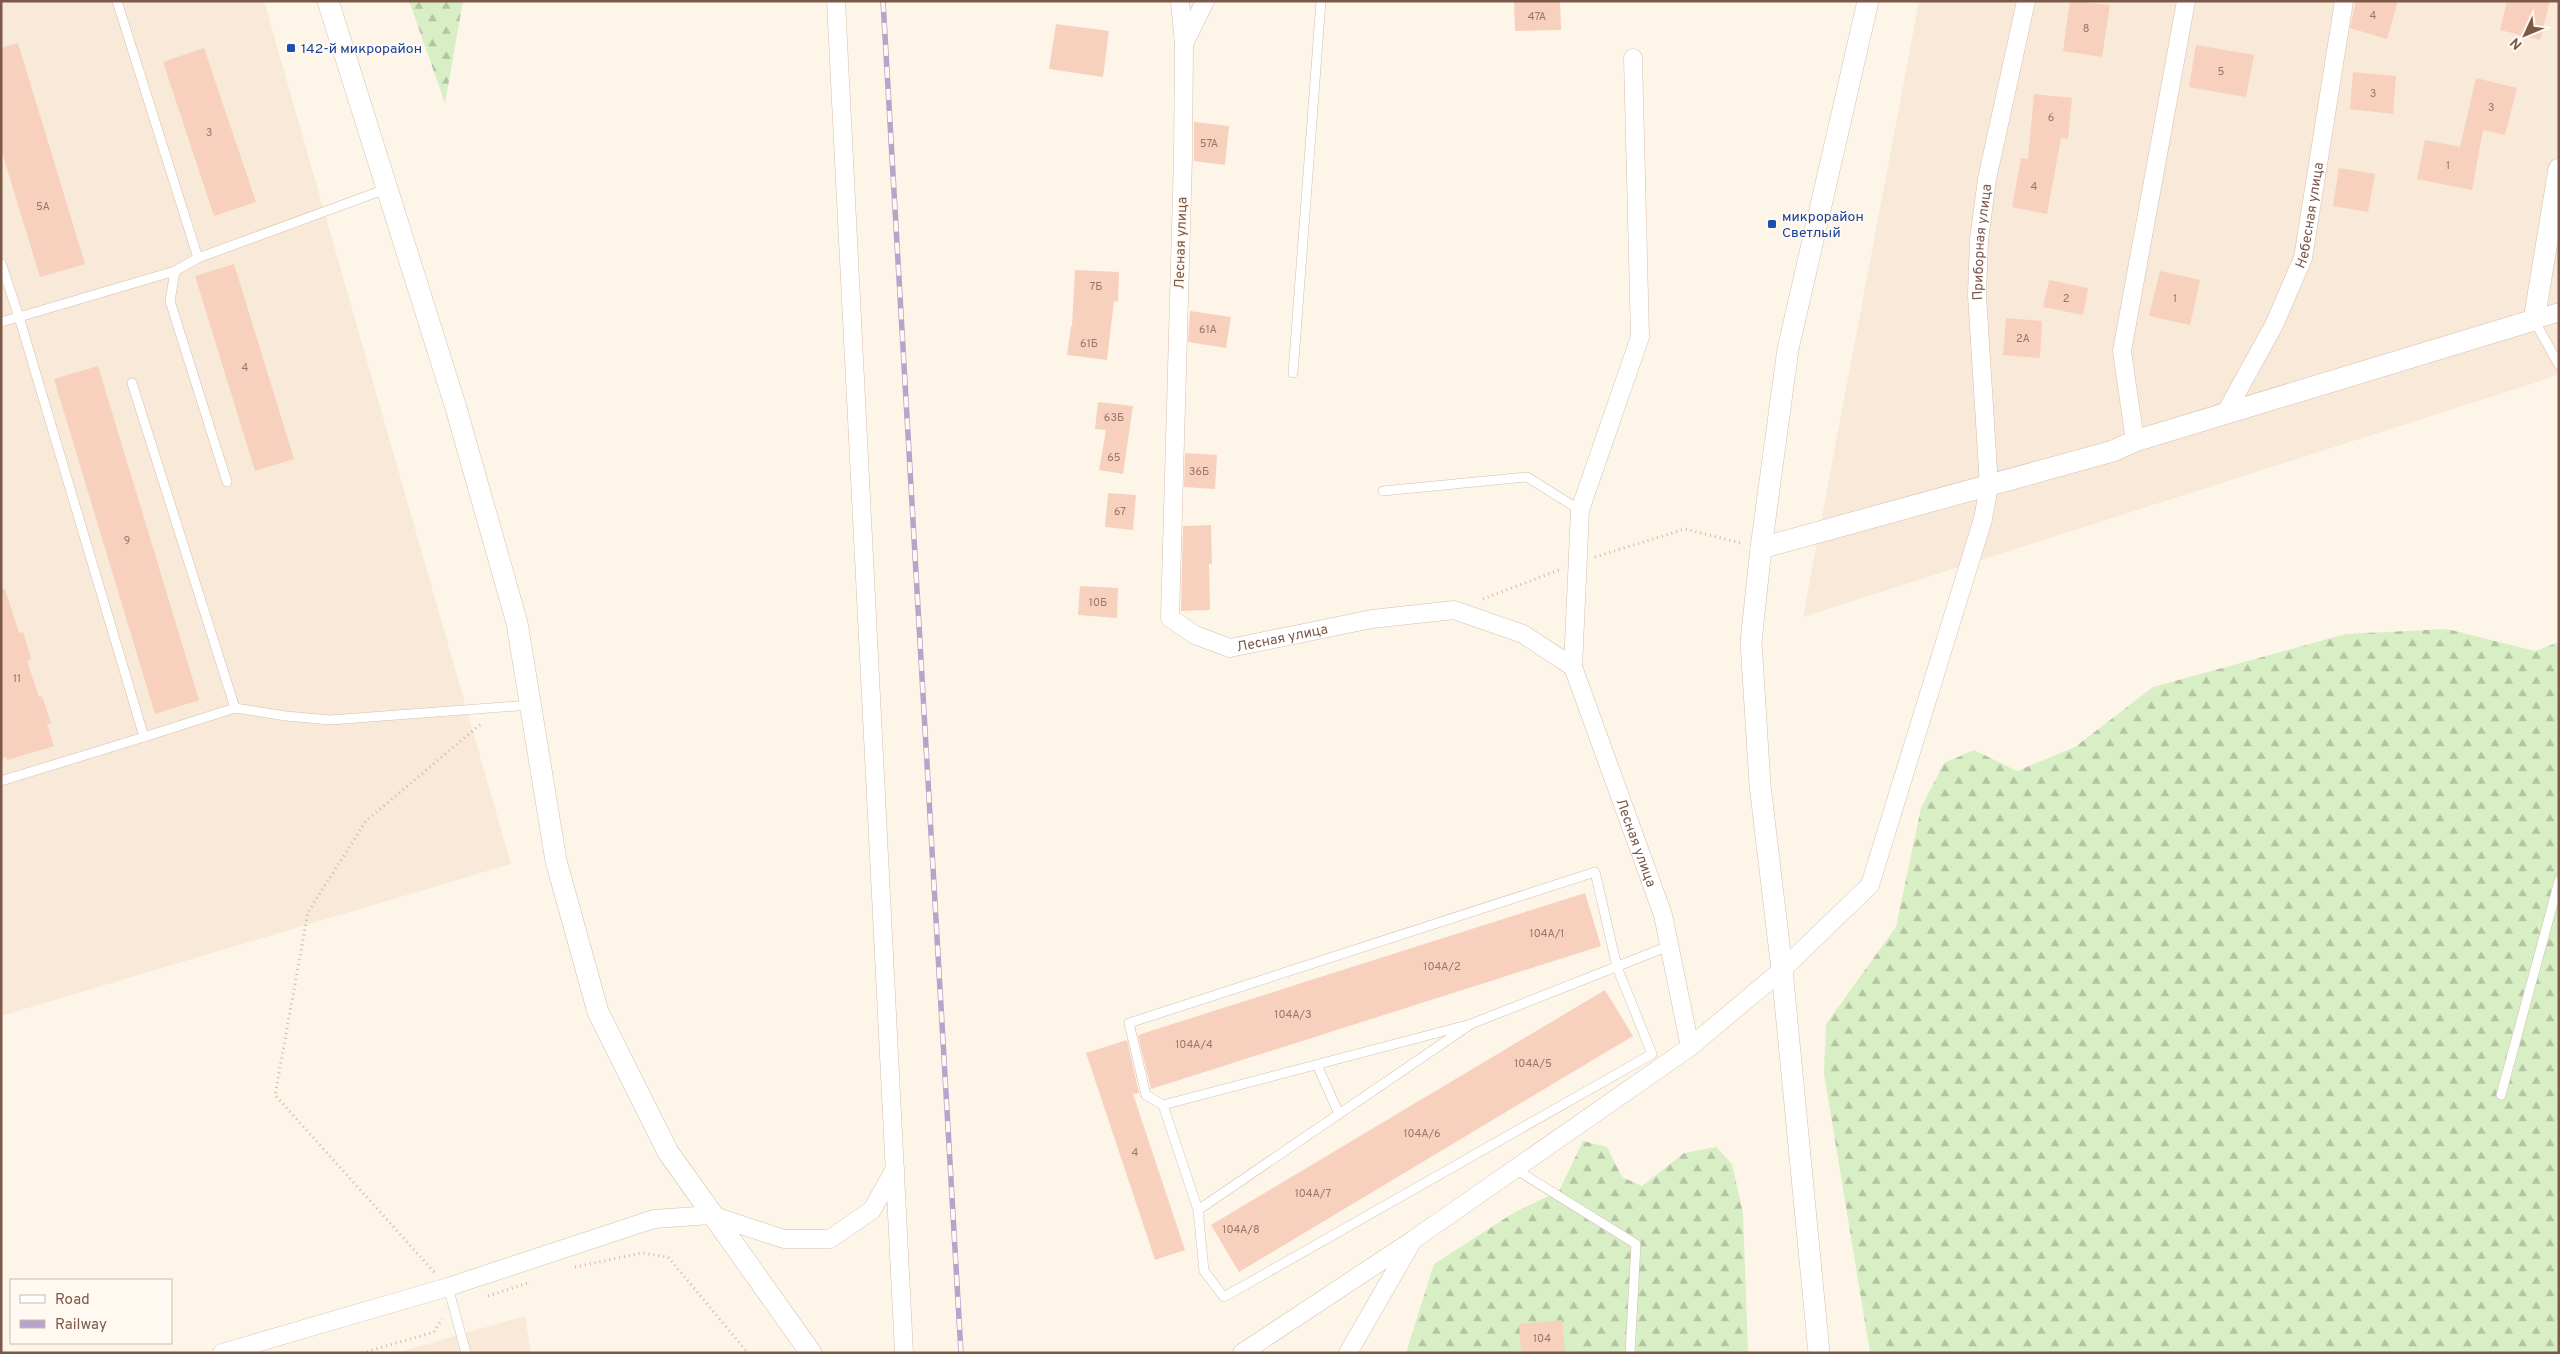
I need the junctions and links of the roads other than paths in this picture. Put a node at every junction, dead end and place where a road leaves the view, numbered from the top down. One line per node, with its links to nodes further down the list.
1 (117, 1): 15 (lane)
2 (328, 1): 14 (street)
3 (836, 1): 47 (street)
4 (1180, 1): 11 (street, Лесная улица)
5 (1205, 1): 11 (street)
6 (1321, 1): 23 (lane)
7 (1868, 1): 31 (street)
8 (2026, 1): 28 (street, Приборная улица)
9 (2186, 1): 26 (street)
10 (2344, 1): 25 (street, Небесная улица)
11 (1184, 45): 32 (street, Лесная улица)
12 (1633, 58): 30 (street)
13 (2559, 169): 20 (street)
14 (386, 189): 15 (lane); 33 (street)
15 (198, 258): 17 (lane)
16 (1, 264): 19 (lane)
17 (176, 271): 19 (lane); 27 (lane)
18 (2559, 312): 20 (street)
19 (19, 317): 21 (lane); 35 (lane)
20 (2534, 320): 22 (lane); 25 (street)
21 (1, 322)
22 (2559, 365)
23 (1294, 373)
24 (132, 383): 34 (lane)
25 (2225, 414): 26 (street)
26 (2135, 441): 28 (street)
27 (227, 482)
28 (1989, 486): 31 (street); 40 (street, Приборная улица)
29 (1383, 491): 30 (lane)
30 (1580, 510): 32 (street)
31 (1761, 548): 40 (street)
32 (1573, 667): 38 (street, Лесная улица)
33 (530, 704): 34 (lane); 50 (street)
34 (235, 708): 35 (lane)
35 (144, 737): 36 (lane)
36 (1, 781)
37 (2559, 881): 44 (lane)
38 (1669, 946): 39 (lane); 42 (street, Лесная улица)
39 (1618, 966): 41 (lane); 45 (lane); 49 (lane)
40 (1782, 970): 42 (street, Приборная улица); 60 (street)
41 (1471, 1024): 43 (lane); 46 (lane)
42 (1690, 1047): 48 (street, Приборная улица)
43 (1317, 1065): 45 (lane); 46 (lane)
44 (2501, 1095)
45 (1163, 1105): 49 (lane)
46 (1339, 1114): 49 (lane)
47 (896, 1168): 50 (street); 56 (street)
48 (1515, 1169): 51 (street, Приборная улица); 59 (lane)
49 (1198, 1210)
50 (711, 1215): 52 (street); 55 (street)
51 (1413, 1240): 57 (street, Приборная улица); 58 (street)
52 (448, 1288): 53 (street); 54 (lane)
53 (222, 1353)
54 (466, 1353)
55 (811, 1353)
56 (904, 1353)
57 (1242, 1353)
58 (1348, 1353)
59 (1630, 1353)
60 (1819, 1353)

